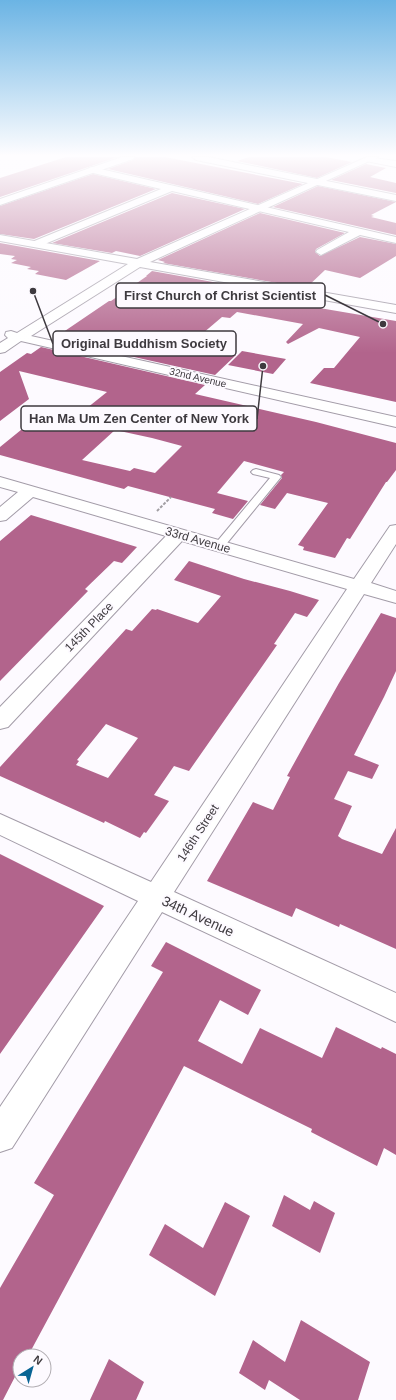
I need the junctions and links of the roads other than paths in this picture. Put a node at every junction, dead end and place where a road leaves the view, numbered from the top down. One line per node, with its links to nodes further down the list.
1 (89, 222): 7 (street)
2 (228, 222): 9 (street)
3 (322, 222): 4 (street)
4 (359, 231): 6 (street); 8 (street)
5 (0, 238): 7 (street)
6 (396, 240)
7 (36, 244): 9 (street)
8 (320, 252)
9 (138, 263): 10 (street); 12 (street)
10 (396, 310)
11 (0, 333): 12 (street, 32nd Avenue)
12 (19, 337): 13 (street); 14 (street, 32nd Avenue)
13 (0, 349)
14 (396, 422)
15 (256, 472): 21 (lane)
16 (0, 482): 17 (street, 33rd Avenue)
17 (30, 491): 18 (street); 20 (street, 33rd Avenue)
18 (0, 516)
19 (396, 530): 22 (street, 146th Street)
20 (178, 534): 21 (street, 33rd Avenue); 24 (street, 145th Place)
21 (219, 546): 22 (street, 33rd Avenue)
22 (359, 586): 23 (street, 33rd Avenue); 26 (street, 146th Street)
23 (396, 597)
24 (0, 721)
25 (0, 824): 26 (street, 34th Avenue)
26 (156, 896): 27 (street, 34th Avenue); 28 (street, 146th Street)
27 (396, 1008)
28 (0, 1136)

